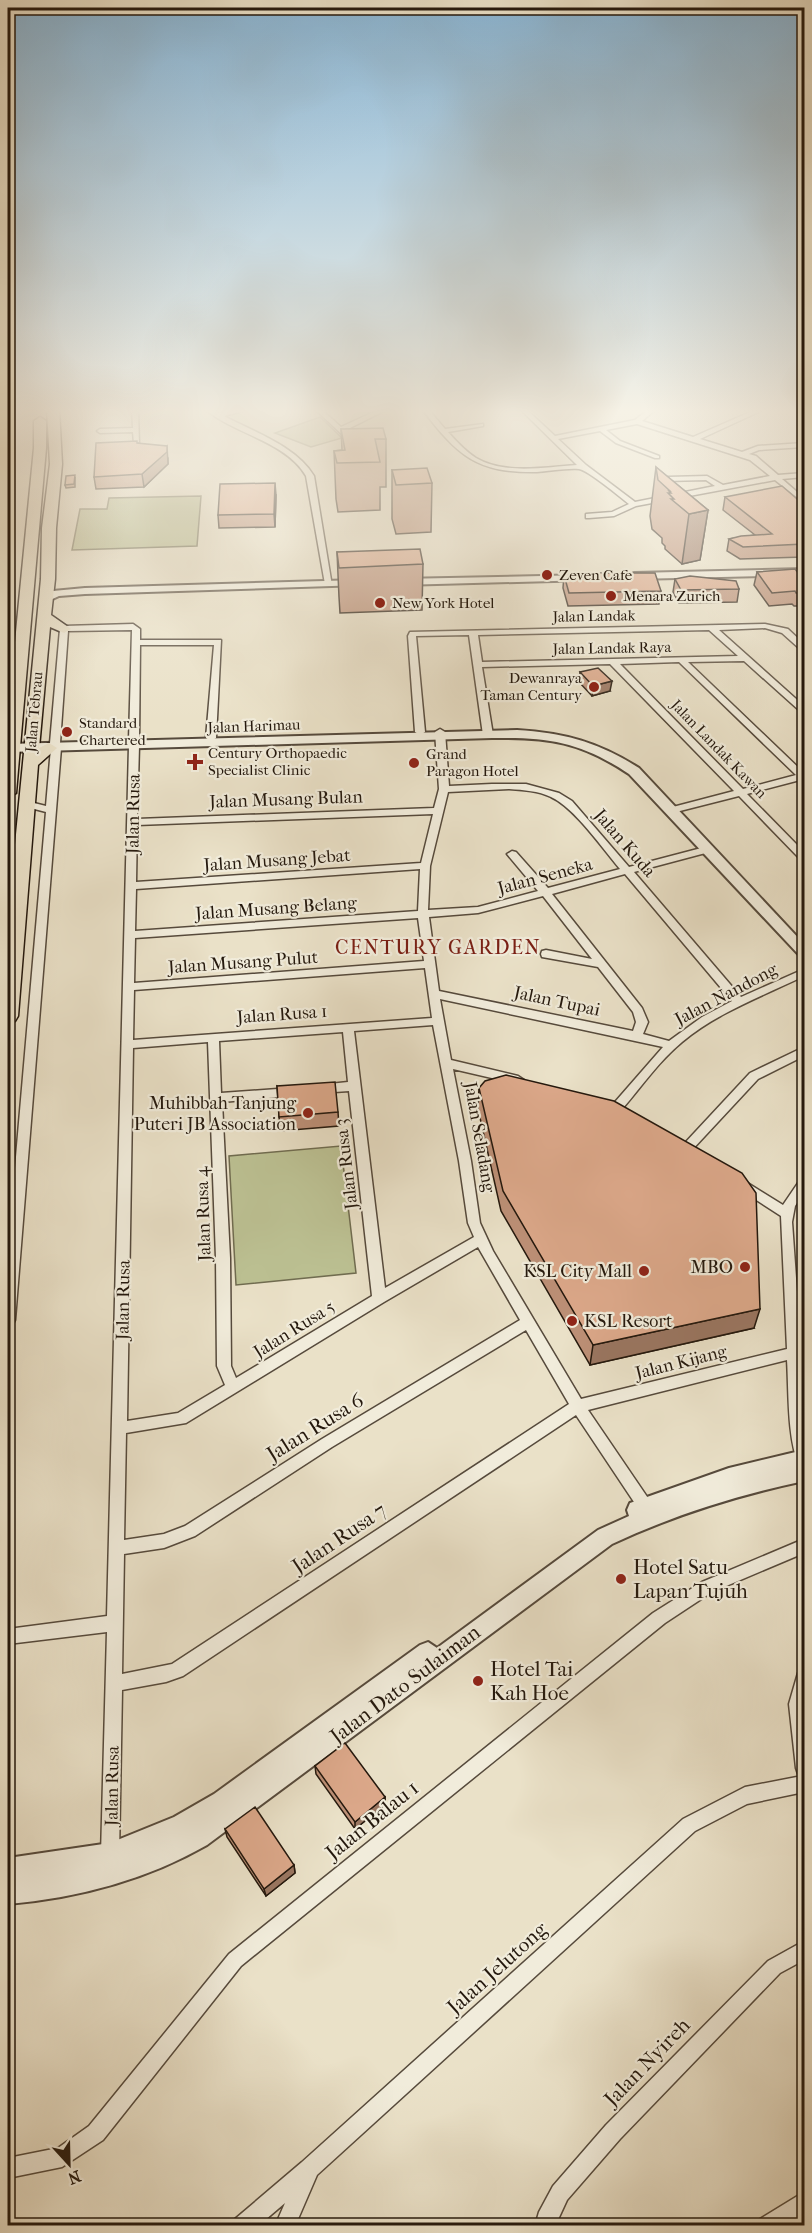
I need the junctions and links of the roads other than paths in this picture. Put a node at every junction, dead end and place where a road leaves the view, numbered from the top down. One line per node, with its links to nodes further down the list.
1 (32, 513): 24 (highway, Jalan Tebrau)
2 (51, 513): 9 (highway, Jalan Tebrau)
3 (316, 513): 10 (street)
4 (616, 513): 5 (street)
5 (589, 516)
6 (804, 572): 8 (street)
7 (603, 577): 10 (street)
8 (625, 577)
9 (48, 579): 11 (street); 12 (highway, Jalan Tebrau)
10 (329, 584): 11 (street)
11 (85, 591): 12 (street)
12 (46, 598): 13 (highway, Jalan Tebrau)
13 (44, 617): 15 (highway); 32 (highway, Jalan Tebrau)
14 (711, 627): 16 (street, Jalan Landak); 18 (street, Jalan Landak); 19 (street)
15 (64, 629): 17 (street); 30 (street)
16 (473, 632): 22 (street); 25 (street, Jalan Landak)
17 (136, 643): 28 (street); 29 (street, Jalan Rusa)
18 (804, 648)
19 (747, 658): 20 (street, Jalan Landak Raya); 23 (street)
20 (681, 660): 21 (street, Jalan Landak Raya); 33 (street)
21 (613, 662): 22 (street, Jalan Landak Raya); 35 (street, Jalan Landak Kawan)
22 (479, 665): 26 (street)
23 (804, 710)
24 (11, 726): 31 (highway, Jalan Tebrau)
25 (420, 732): 27 (street, Jalan Harimau); 28 (street, Jalan Harimau)
26 (491, 733): 27 (street, Jalan Harimau); 39 (street, Jalan Harimau)
27 (440, 734): 29 (street, Jalan Harimau); 34 (street, Jalan Seladang)
28 (211, 738): 29 (street, Jalan Harimau)
29 (134, 743): 30 (street, Jalan Harimau); 41 (street, Jalan Rusa)
30 (54, 746): 32 (highway); 38 (street)
31 (10, 751): 32 (street); 36 (highway, Jalan Tebrau)
32 (31, 752): 37 (highway, Jalan Tebrau)
33 (804, 777): 35 (street)
34 (444, 789): 40 (street, Jalan Seladang); 46 (street, Jalan Kuda)
35 (741, 792): 39 (street); 44 (street, Jalan Landak Kawan)
36 (8, 794)
37 (26, 804): 38 (street); 59 (highway, Jalan Tebrau)
38 (51, 810): 78 (street)
39 (672, 810): 42 (street, Jalan Harimau)
40 (440, 811): 41 (street, Jalan Musang Bulan); 45 (street, Jalan Seladang)
41 (133, 822): 47 (street, Jalan Rusa)
42 (708, 849): 46 (street, Jalan Seneka); 51 (street, Jalan Harimau)
43 (512, 854): 48 (street)
44 (804, 857)
45 (425, 866): 47 (street, Jalan Musang Jebat); 49 (street, Jalan Seladang)
46 (627, 871): 48 (street, Jalan Seneka); 58 (street, Jalan Kuda)
47 (132, 886): 50 (street, Jalan Rusa)
48 (546, 893): 49 (street, Jalan Seneka); 54 (street)
49 (423, 914): 50 (street, Jalan Musang Belang); 53 (street, Jalan Seladang)
50 (131, 935): 56 (street, Jalan Rusa)
51 (804, 952)
52 (546, 954): 54 (street)
53 (430, 964): 56 (street, Jalan Musang Pulut); 57 (street, Jalan Seladang)
54 (600, 964): 62 (street)
55 (804, 972): 58 (street, Jalan Nandong)
56 (130, 987): 64 (street, Jalan Rusa)
57 (435, 994): 60 (street, Jalan Seladang); 62 (street, Jalan Tupai)
58 (740, 1003): 65 (street, Jalan Nandong)
59 (8, 1016)
60 (438, 1021): 61 (street, Jalan Rusa 1); 67 (street, Jalan Seladang)
61 (348, 1026): 63 (street, Jalan Rusa 1); 69 (street, Jalan Rusa 3)
62 (637, 1036): 65 (street, Jalan Tupai)
63 (213, 1037): 64 (street, Jalan Rusa 1); 70 (street, Jalan Rusa 4)
64 (128, 1044): 83 (street, Jalan Rusa)
65 (671, 1045): 71 (street, Jalan Nandong)
66 (804, 1051): 72 (street)
67 (446, 1063): 68 (street); 76 (street, Jalan Seladang)
68 (535, 1084)
69 (355, 1086): 70 (street); 77 (street, Jalan Rusa 3)
70 (216, 1098): 81 (street, Jalan Rusa 4)
71 (620, 1106)
72 (686, 1148)
73 (728, 1176): 75 (street)
74 (804, 1183): 75 (street)
75 (787, 1214): 80 (street)
76 (480, 1240): 77 (street, Jalan Rusa 5); 79 (street, Jalan Seladang)
77 (379, 1298): 81 (street, Jalan Rusa 5)
78 (8, 1320)
79 (529, 1321): 82 (street, Jalan Seladang); 88 (street, Jalan Rusa 6)
80 (796, 1344): 82 (street, Jalan Kijang); 84 (street)
81 (233, 1387): 83 (street, Jalan Rusa 5)
82 (578, 1406): 86 (street, Jalan Seladang); 92 (street, Jalan Rusa 7)
83 (120, 1428): 88 (street, Jalan Rusa)
84 (804, 1460): 86 (street, Jalan Dato Sulaiman)
85 (804, 1472): 86 (street, Jalan Dato Sulaiman)
86 (648, 1511): 95 (street, Jalan Dato Sulaiman); 97 (street, Jalan Dato Sulaiman)
87 (804, 1546): 99 (street, Jalan Balau 1)
88 (117, 1548): 89 (street, Jalan Rusa)
89 (115, 1623): 90 (street); 92 (street, Jalan Rusa)
90 (8, 1636)
91 (804, 1679): 93 (street)
92 (114, 1683): 95 (street, Jalan Rusa)
93 (804, 1768)
94 (804, 1784): 100 (street, Jalan Jelutong)
95 (110, 1855): 96 (street, Jalan Dato Sulaiman)
96 (8, 1870)
97 (8, 1892)
98 (804, 1950): 104 (street, Jalan Nyireh)
99 (8, 2168)
100 (309, 2169): 102 (street, Jalan Jelutong); 103 (street)
101 (804, 2202): 105 (street)
102 (242, 2226)
103 (285, 2226)
104 (545, 2226)
105 (767, 2226)

